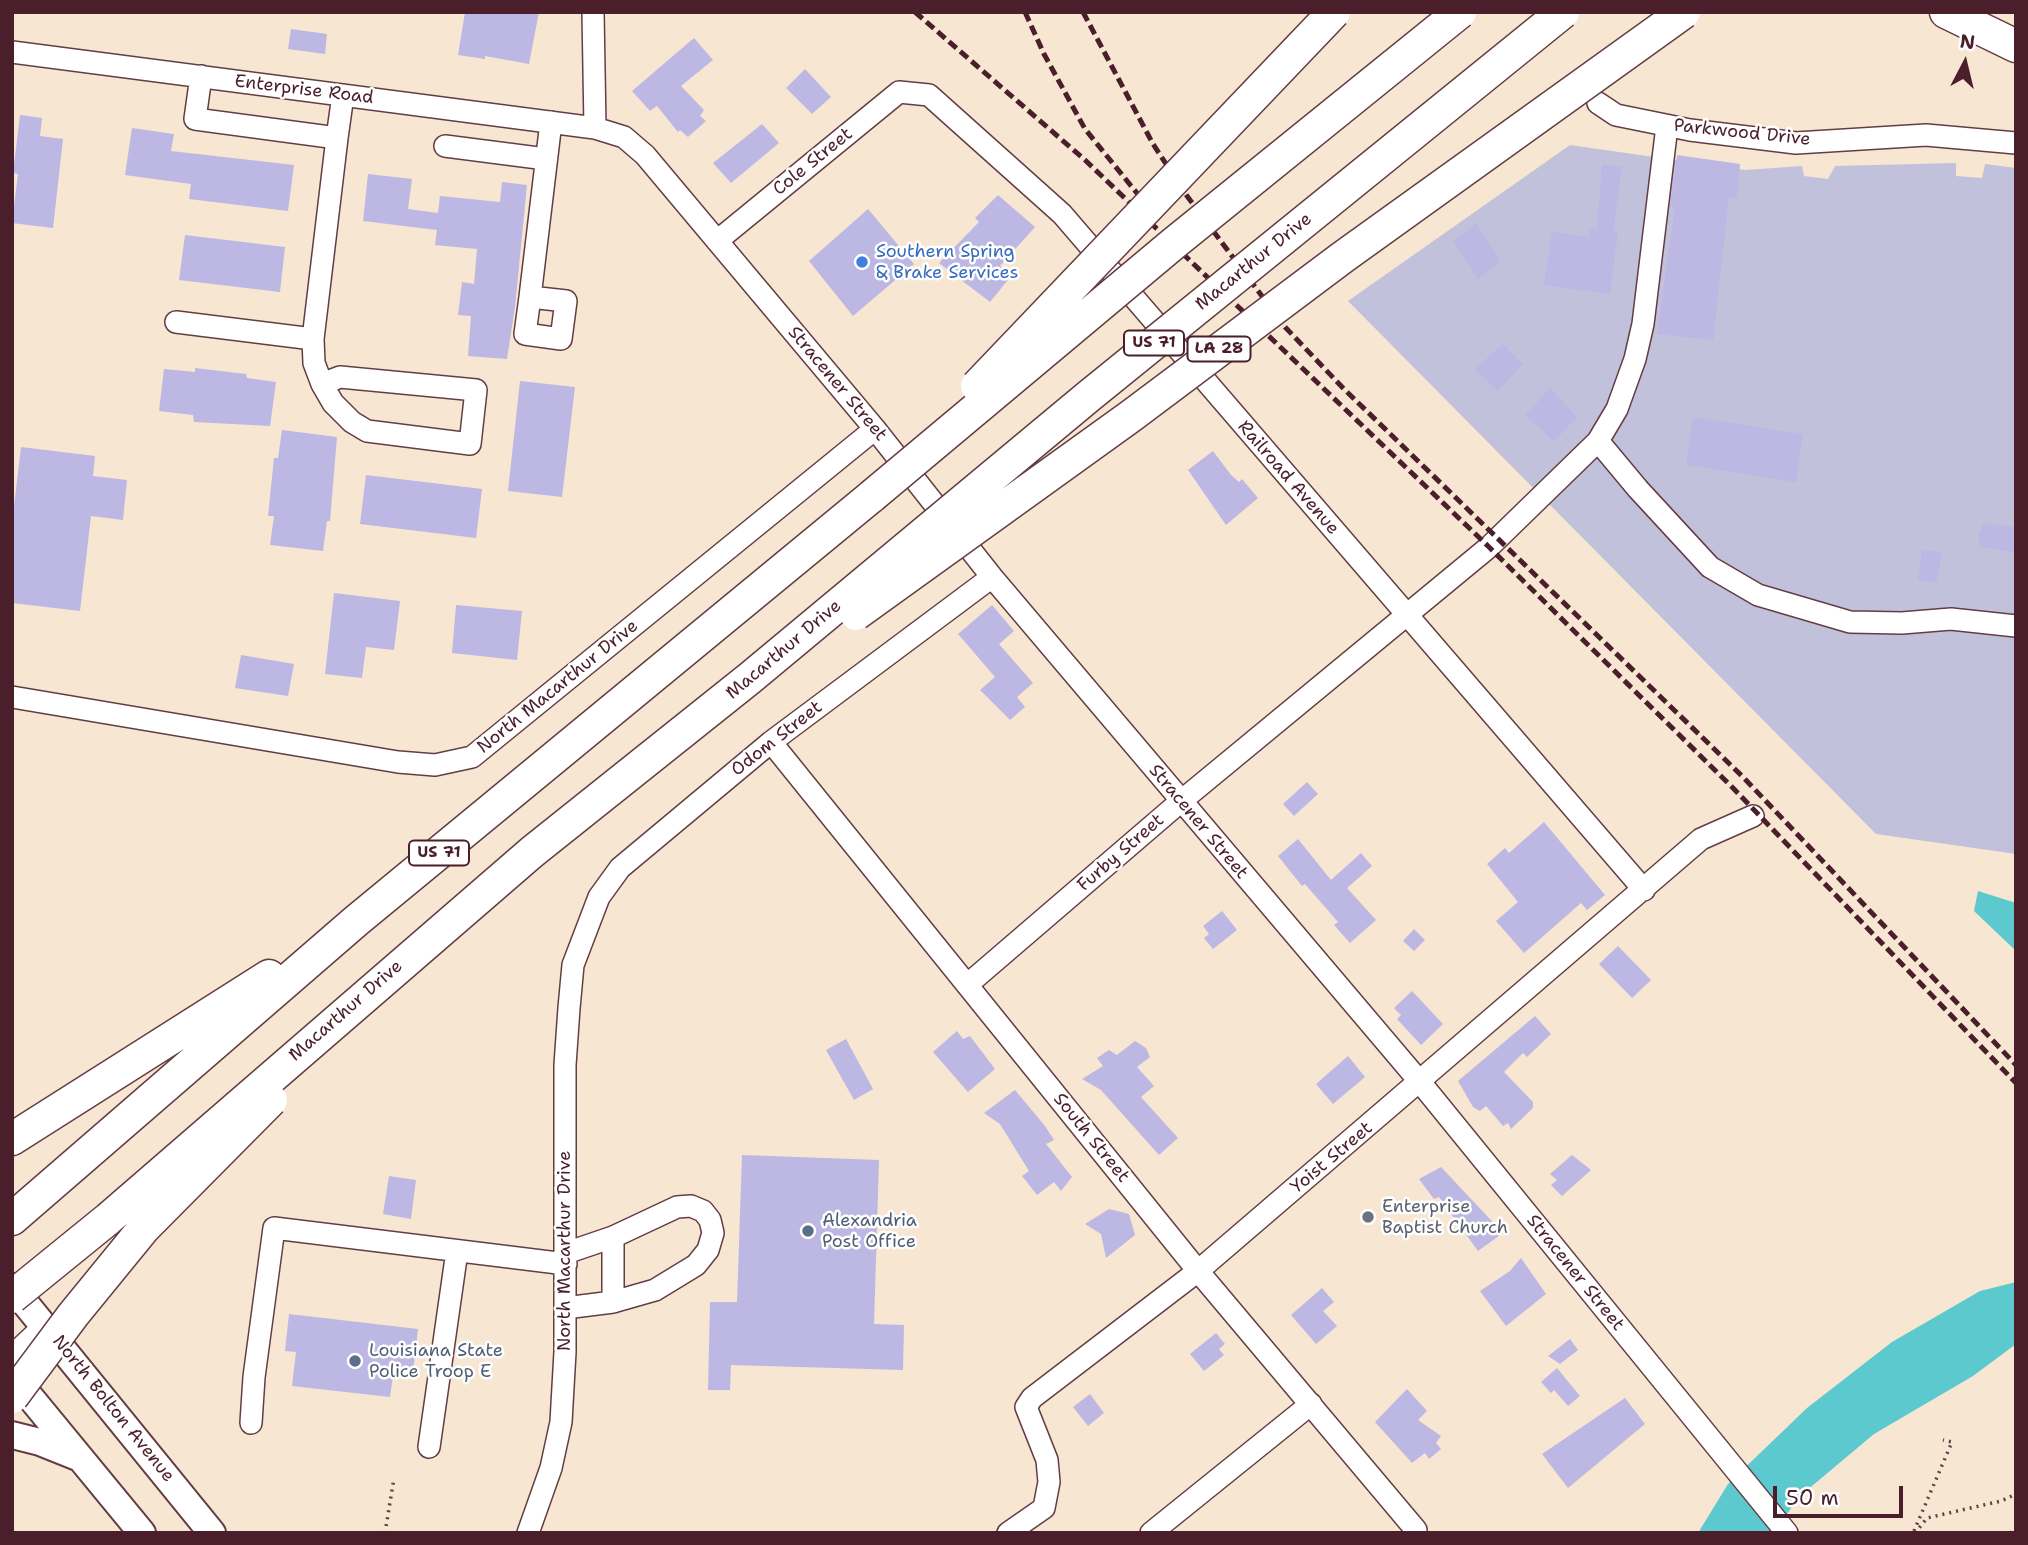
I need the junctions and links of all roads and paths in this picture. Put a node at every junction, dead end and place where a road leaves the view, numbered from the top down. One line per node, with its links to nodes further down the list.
1 (593, 12): 15 (street)
2 (1334, 12): 27 (highway, bridge)
3 (1460, 12): 27 (highway, US 71, bridge)
4 (1563, 12): 31 (highway, Macarthur Drive / US 71, bridge)
5 (1684, 12): 31 (highway, LA 28, bridge)
6 (1946, 12): 7 (highway)
7 (2016, 46)
8 (12, 52): 9 (street, Enterprise Road)
9 (201, 76): 11 (street, Enterprise Road); 16 (street)
10 (911, 92): 20 (street, Cole Street); 29 (street, Railroad Avenue)
11 (343, 95): 13 (street, Enterprise Road); 16 (street)
12 (1598, 103): 14 (street, Parkwood Drive)
13 (551, 122): 15 (street, Enterprise Road); 19 (street)
14 (1667, 126): 17 (street, Parkwood Drive); 26 (street, Furby Street)
15 (595, 128): 20 (street, Stracener Street)
16 (337, 138): 23 (street)
17 (2016, 143)
18 (445, 146): 19 (street)
19 (546, 159): 21 (street)
20 (717, 241): 25 (street, Stracener Street)
21 (530, 297)
22 (176, 322): 23 (street)
23 (313, 339): 24 (street)
24 (322, 384): 24 (street)
25 (875, 429): 28 (street, Stracener Street); 32 (street, North Macarthur Drive)
26 (1598, 441): 29 (street, Furby Street); 30 (street)
27 (872, 496): 37 (highway, US 71)
28 (992, 576): 33 (street, Odom Street); 34 (street, Stracener Street)
29 (1404, 615): 34 (street, Furby Street); 36 (street, Railroad Avenue)
30 (2016, 626)
31 (750, 678): 39 (highway, Macarthur Drive / US 71, bridge)
32 (12, 698)
33 (771, 742): 38 (street, Odom Street); 40 (street, South Street)
34 (1180, 802): 40 (street, Furby Street); 41 (street, Stracener Street)
35 (1753, 816): 36 (street, Yoist Street)
36 (1644, 890): 41 (street, Yoist Street)
37 (356, 921): 42 (highway); 43 (highway, US 71)
38 (587, 925): 46 (street, North Macarthur Drive)
39 (422, 944): 49 (highway, Macarthur Drive / US 71, bridge); 55 (highway, bridge)
40 (967, 985): 47 (street, South Street)
41 (1420, 1083): 47 (street, Yoist Street); 72 (street, Stracener Street)
42 (12, 1139)
43 (12, 1219)
44 (613, 1237): 46 (street); 50 (street); 50 (street)
45 (457, 1251): 46 (street); 57 (street); 60 (street)
46 (566, 1258): 51 (street, North Macarthur Drive)
47 (1198, 1271): 56 (street, South Street); 70 (street, Yoist Street)
48 (12, 1287): 52 (main road, North Bolton Avenue)
49 (12, 1297)
50 (613, 1302): 51 (street)
51 (565, 1308): 69 (street, North Macarthur Drive)
52 (45, 1325): 53 (street); 67 (main road, North Bolton Avenue)
53 (12, 1356)
54 (12, 1374): 61 (main road)
55 (12, 1396)
56 (1311, 1404): 65 (street, South Street); 71 (street)
57 (251, 1423)
58 (12, 1435): 61 (main road)
59 (1943, 1440): 73 (path)
60 (429, 1447)
61 (84, 1460): 66 (main road)
62 (394, 1478): 68 (path)
63 (2016, 1494): 73 (path)
64 (2016, 1529): 74 (path)
65 (1416, 1530)
66 (142, 1533)
67 (212, 1533)
68 (385, 1533)
69 (528, 1533)
70 (1008, 1533)
71 (1151, 1533)
72 (1787, 1533)
73 (1914, 1533)
74 (2010, 1533)

